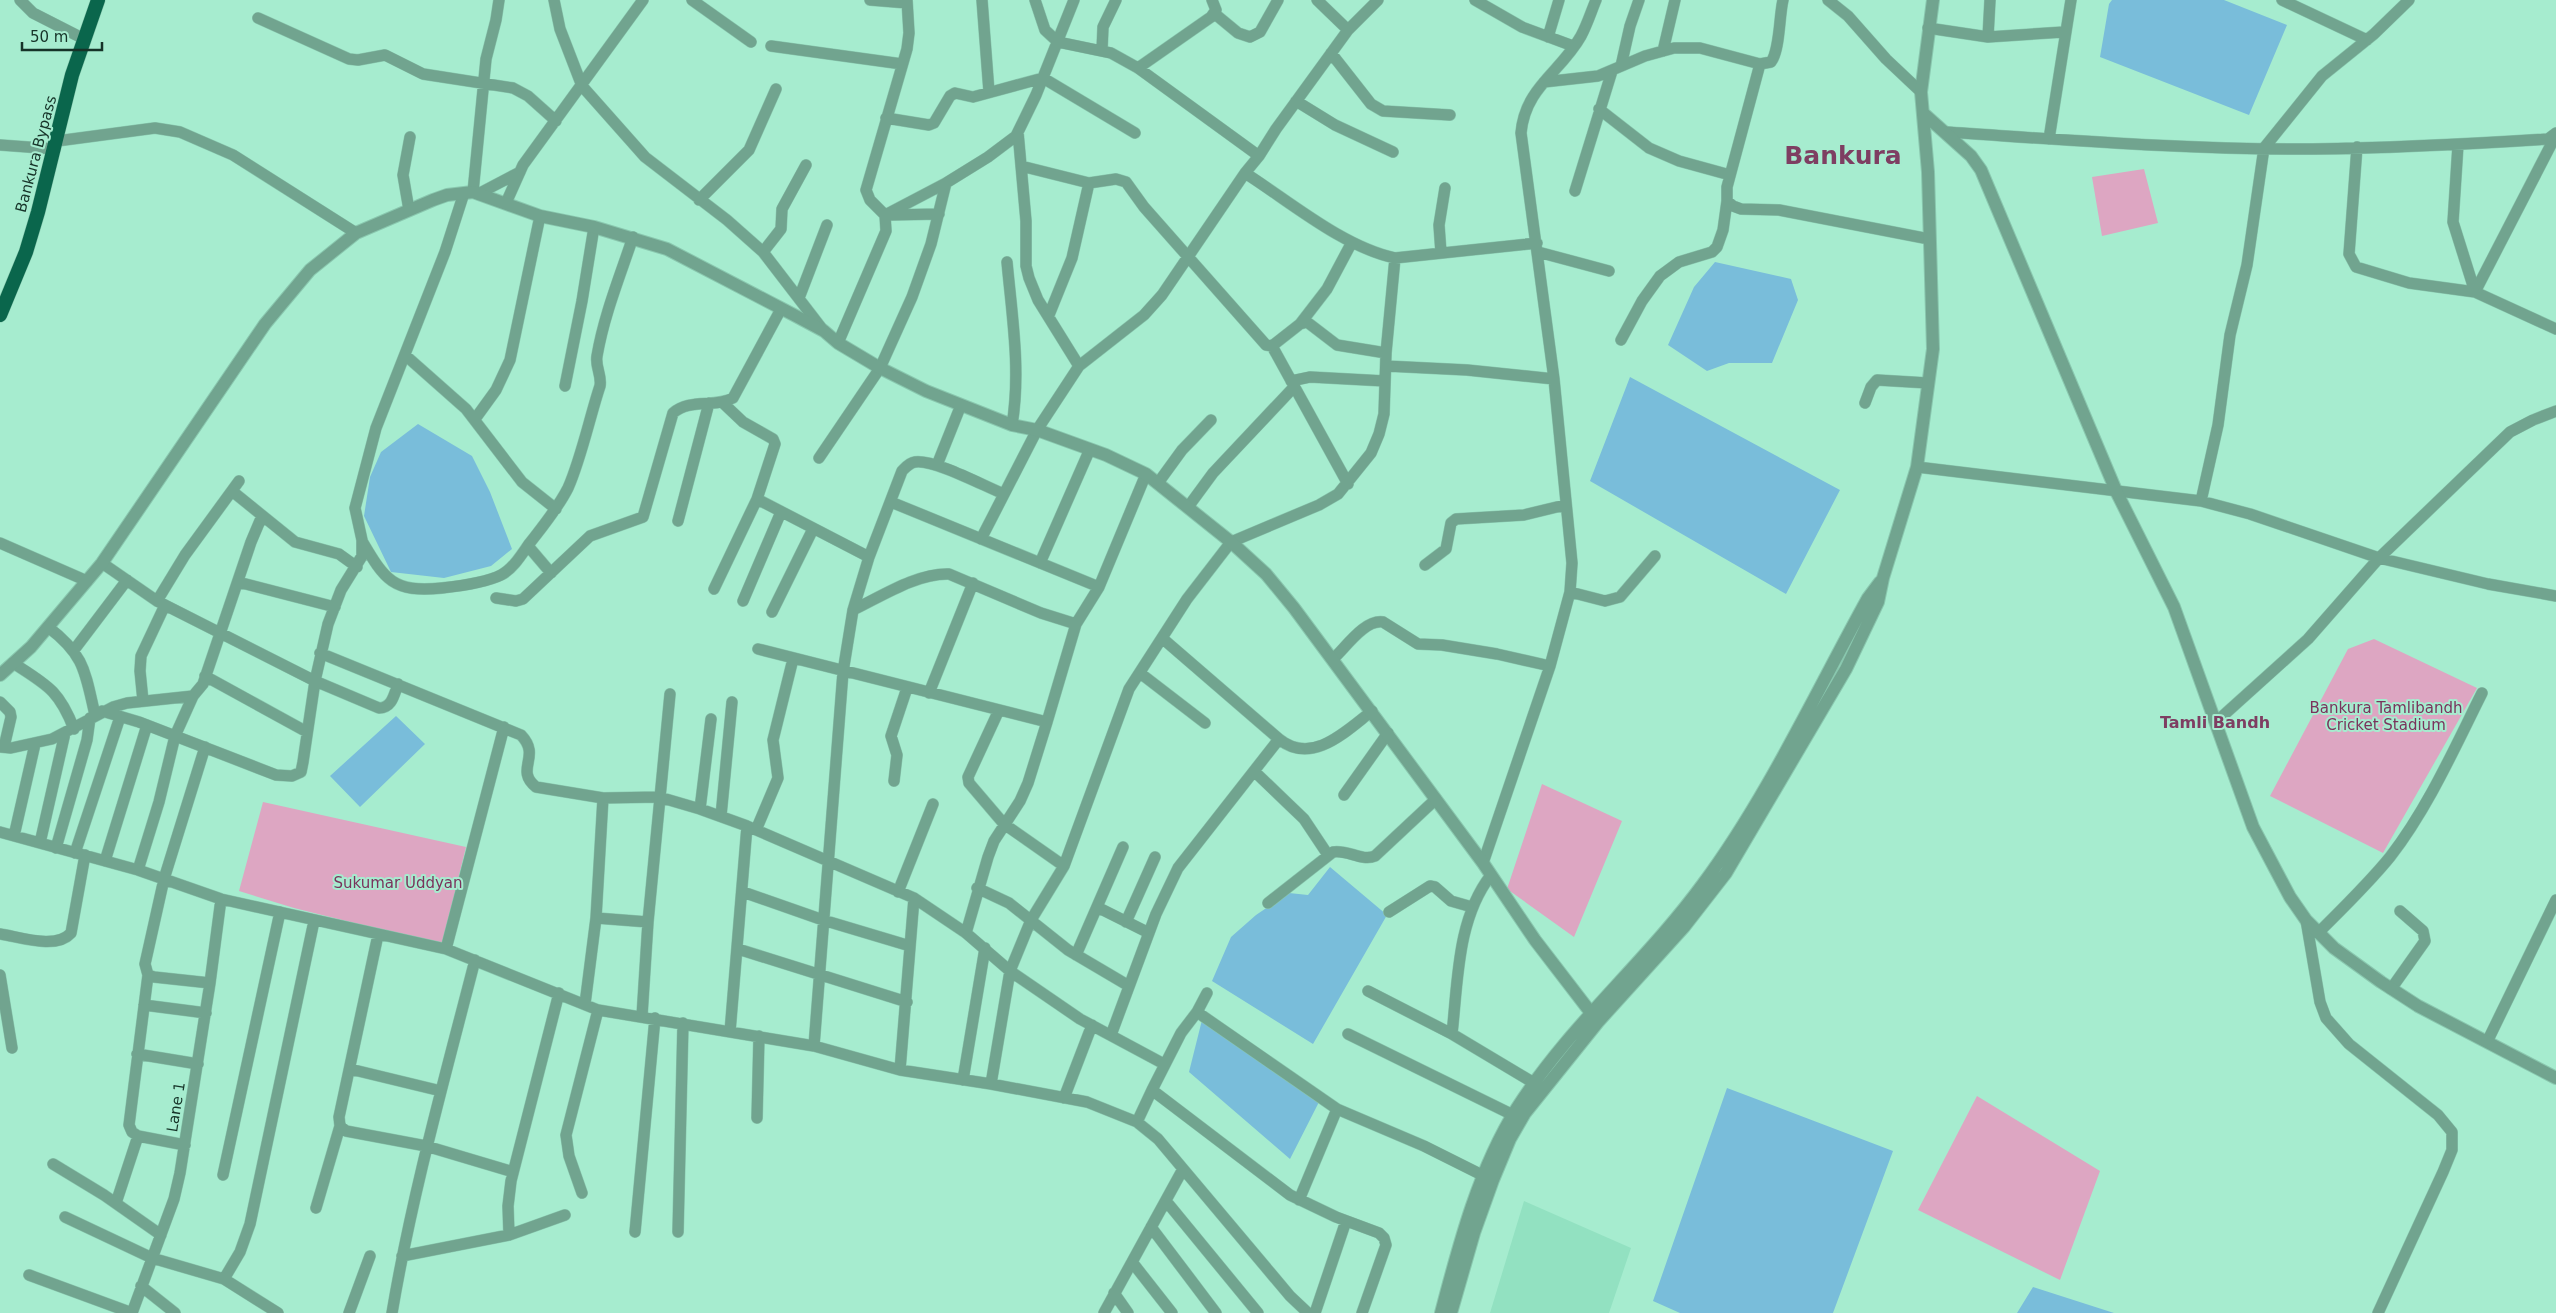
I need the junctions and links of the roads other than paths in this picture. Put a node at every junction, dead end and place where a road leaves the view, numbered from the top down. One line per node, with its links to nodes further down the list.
1 (20, 0): 36 (street)
2 (98, 0): 36 (highway, Bankura Bypass)
3 (499, 0): 51 (street)
4 (554, 0): 52 (street)
5 (643, 0): 52 (street)
6 (692, 0): 38 (street)
7 (870, 0): 27 (street)
8 (982, 0): 54 (street)
9 (1036, 0): 39 (street)
10 (1074, 0): 39 (street)
11 (1116, 0): 42 (street)
12 (1212, 0): 29 (street)
13 (1278, 0): 29 (street)
14 (1317, 0): 32 (street)
15 (1378, 0): 32 (street)
16 (1475, 0): 35 (street)
17 (1559, 0): 35 (street)
18 (1596, 0): 41 (street)
19 (1639, 0): 48 (street)
20 (1675, 0): 43 (street)
21 (1783, 0): 46 (street)
22 (1933, 0): 31 (street)
23 (1990, 0): 34 (street)
24 (2071, 0): 33 (street)
25 (2282, 0): 37 (street)
26 (2409, 0): 37 (street)
27 (907, 2): 45 (street)
28 (1835, 2): 55 (street)
29 (1215, 14): 47 (street)
30 (258, 18): 51 (street)
31 (1928, 28): 34 (street); 55 (street)
32 (1348, 30): 44 (street)
33 (2064, 32): 34 (street); 67 (street)
34 (1988, 36)
35 (1548, 37): 41 (street)
36 (84, 39): 69 (highway, Bankura Bypass)
37 (2367, 40): 71 (street)
38 (751, 42)
39 (1058, 42): 42 (street); 49 (street)
40 (771, 46): 45 (street)
41 (1573, 46): 50 (street)
42 (1102, 50): 47 (street)
43 (1663, 51): 46 (street); 48 (street)
44 (1331, 53): 56 (street); 59 (street)
45 (902, 64): 60 (street)
46 (1760, 64): 79 (street)
47 (1138, 68): 74 (street)
48 (1616, 68): 50 (street); 57 (street)
49 (1044, 78): 54 (street); 62 (street); 64 (street)
50 (1544, 82): 98 (street)
51 (483, 84): 61 (street); 84 (street)
52 (582, 86): 61 (street); 85 (street)
53 (776, 89): 85 (street)
54 (989, 92): 60 (street)
55 (1921, 92): 58 (street)
56 (1296, 101): 73 (street); 74 (street)
57 (1599, 109): 79 (street); 83 (street)
58 (1924, 113): 63 (street); 96 (street)
59 (1450, 115)
60 (886, 118): 90 (street)
61 (556, 121): 77 (street)
62 (1018, 132): 76 (street); 80 (street)
63 (1946, 132): 67 (street); 144 (street)
64 (1135, 133)
65 (2556, 134): 70 (street); 105 (street)
66 (410, 137): 88 (street)
67 (2049, 139): 71 (street)
68 (0, 144): 69 (street)
69 (56, 145): 94 (street); 108 (highway, Bankura Bypass)
70 (2458, 145): 72 (street); 105 (street)
71 (2264, 148): 72 (street); 147 (street)
72 (2357, 148): 105 (street)
73 (1393, 152)
74 (1259, 156): 78 (street)
75 (806, 165): 99 (street)
76 (1021, 166): 81 (street); 109 (street)
77 (520, 172): 84 (street); 87 (street)
78 (1245, 173): 97 (street); 101 (street)
79 (1730, 174): 86 (street)
80 (946, 183): 89 (street); 90 (street)
81 (1089, 183): 101 (street); 109 (street)
82 (1445, 188): 100 (street)
83 (1575, 190)
84 (472, 193): 87 (street); 88 (street); 117 (street)
85 (700, 200): 99 (street)
86 (1727, 201): 96 (street); 113 (street)
87 (506, 203): 91 (street)
88 (409, 210): 94 (street)
89 (939, 214): 90 (street); 120 (street)
90 (885, 215): 114 (street)
91 (540, 216): 93 (street); 131 (street)
92 (827, 225): 106 (street)
93 (594, 227): 95 (street); 125 (street)
94 (356, 233): 164 (street)
95 (633, 237): 107 (street); 151 (street)
96 (1929, 239): 123 (street)
97 (1352, 242): 102 (street); 110 (street)
98 (1537, 248): 100 (street); 104 (street); 121 (street)
99 (763, 252): 106 (street)
100 (1440, 253): 102 (street)
101 (1190, 256): 115 (street); 118 (street)
102 (1395, 258): 116 (street)
103 (1007, 262): 133 (street)
104 (1609, 271)
105 (2476, 292): 111 (street)
106 (799, 298): 112 (street)
107 (781, 309): 112 (street); 126 (street)
108 (0, 315)
109 (1048, 315): 118 (street)
110 (1300, 324): 115 (street); 116 (street)
111 (2556, 329)
112 (824, 331): 114 (street)
113 (1621, 340)
114 (838, 342): 120 (street)
115 (1272, 346): 124 (street)
116 (1386, 353): 119 (street)
117 (405, 355): 131 (street); 157 (street)
118 (1079, 366): 134 (street)
119 (1386, 366): 121 (street); 122 (street)
120 (880, 368): 129 (street); 136 (street)
121 (1554, 379): 149 (street)
122 (1385, 381): 124 (street); 142 (street)
123 (1928, 383): 127 (street); 138 (street)
124 (1292, 384): 142 (street); 150 (street)
125 (565, 386)
126 (723, 403): 128 (street); 146 (street)
127 (1865, 403)
128 (709, 404): 154 (street); 168 (street)
129 (962, 405): 133 (street); 137 (street)
130 (2556, 412): 163 (street)
131 (475, 419): 151 (street)
132 (1211, 420): 141 (street)
133 (1012, 425): 134 (street)
134 (1036, 430): 135 (street); 145 (street)
135 (1090, 449): 139 (street); 165 (street)
136 (818, 458)
137 (937, 465): 145 (street); 148 (street)
138 (1917, 467): 144 (street); 169 (street)
139 (1146, 474): 141 (street); 174 (street)
140 (239, 481): 143 (street)
141 (1158, 483): 150 (street)
142 (1348, 484): 158 (street)
143 (232, 491): 153 (street); 180 (street)
144 (2117, 492): 147 (street); 215 (street)
145 (1004, 494): 156 (street)
146 (757, 499): 152 (street); 175 (street)
147 (2201, 501): 163 (street)
148 (891, 502): 156 (street); 162 (street)
149 (1565, 505): 166 (street); 176 (street)
150 (1188, 507): 158 (street)
151 (556, 509): 160 (street)
152 (781, 512): 155 (street); 179 (street)
153 (262, 516): 167 (street); 172 (street)
154 (678, 521)
155 (813, 530): 162 (street); 183 (street)
156 (980, 539): 165 (street)
157 (362, 540): 160 (street); 167 (street)
158 (1231, 542): 187 (street); 191 (street)
159 (0, 543): 171 (street)
160 (528, 546): 168 (street)
161 (1655, 556): 176 (street)
162 (869, 557): 182 (street)
163 (2379, 558): 177 (street); 215 (street)
164 (102, 563): 170 (street); 171 (street)
165 (1040, 563): 174 (street)
166 (1425, 564)
167 (357, 567): 181 (street)
168 (551, 573): 178 (street)
169 (1883, 578): 299 (street); 304 (street)
170 (127, 580): 180 (street); 189 (street)
171 (87, 581): 185 (street)
172 (238, 582): 181 (street); 186 (street)
173 (973, 583): 182 (street); 184 (street); 202 (street)
174 (1098, 587): 184 (street)
175 (714, 589)
176 (1570, 592): 194 (street)
177 (2556, 596)
178 (496, 598)
179 (743, 601)
180 (161, 603): 186 (street); 206 (street)
181 (335, 607): 190 (street)
182 (853, 610): 195 (street)
183 (772, 612)
184 (1076, 624): 214 (street)
185 (48, 627): 189 (street); 193 (street)
186 (220, 632): 198 (street); 199 (street)
187 (1162, 638): 196 (street); 223 (street)
188 (758, 649): 192 (street)
189 (74, 650): 211 (street)
190 (320, 653): 199 (street); 200 (street)
191 (1334, 658): 194 (street); 210 (street)
192 (793, 659): 195 (street); 237 (street)
193 (13, 663): 197 (street); 219 (street)
194 (1550, 666): 248 (street)
195 (843, 672): 201 (street); 247 (street)
196 (1140, 673): 216 (street); 249 (street)
197 (0, 675)
198 (205, 676): 205 (street); 220 (street)
199 (315, 681): 200 (street); 220 (street)
200 (398, 684): 218 (street)
201 (907, 688): 202 (street); 228 (street)
202 (929, 693): 209 (street)
203 (670, 694): 230 (street)
204 (2482, 694): 274 (street)
205 (193, 696): 206 (street); 222 (street)
206 (143, 701): 211 (street)
207 (0, 702): 225 (street)
208 (732, 702): 235 (street)
209 (999, 710): 214 (street); 236 (street)
210 (1372, 710): 221 (street); 223 (street)
211 (95, 715): 212 (street); 219 (street); 242 (street)
212 (120, 717): 217 (street); 243 (street)
213 (711, 719): 234 (street)
214 (1047, 722): 236 (street)
215 (2216, 722): 269 (street)
216 (1205, 723)
217 (147, 725): 222 (street); 246 (street)
218 (504, 727): 231 (street); 280 (street)
219 (69, 731): 224 (street); 240 (street)
220 (307, 732): 226 (street)
221 (1388, 733): 229 (street); 232 (street)
222 (175, 736): 226 (street); 250 (street)
223 (1279, 739): 227 (street)
224 (35, 744): 225 (street); 239 (street)
225 (2, 747)
226 (205, 747): 252 (street)
227 (1254, 771): 244 (street); 276 (street)
228 (894, 780)
229 (1344, 795)
230 (659, 797): 231 (street); 234 (street); 271 (street)
231 (602, 798): 266 (street)
232 (1436, 799): 244 (street); 248 (street)
233 (933, 804): 255 (street)
234 (700, 809): 235 (street)
235 (721, 816): 237 (street)
236 (1004, 824): 249 (street); 253 (street)
237 (751, 828): 247 (street); 254 (street)
238 (0, 832): 239 (street)
239 (14, 836): 240 (street)
240 (40, 843): 242 (street)
241 (1123, 847): 261 (street)
242 (56, 848): 243 (street)
243 (80, 854): 246 (street); 275 (street)
244 (1328, 855): 259 (street)
245 (1155, 857): 272 (street)
246 (105, 861): 250 (street)
247 (827, 862): 255 (street); 267 (street)
248 (1483, 863): 251 (street)
249 (1064, 866): 268 (street)
250 (138, 870): 252 (street)
251 (1491, 875): 260 (street); 299 (street)
252 (164, 878): 257 (street); 287 (street)
253 (977, 888): 268 (street); 273 (street)
254 (743, 892): 267 (street); 281 (street)
255 (898, 892): 256 (street)
256 (914, 898): 273 (street); 278 (street)
257 (221, 899): 263 (street); 288 (street, Lane 1)
258 (2556, 900): 265 (street)
259 (1268, 903)
260 (1472, 907): 264 (street); 309 (street)
261 (1097, 908): 272 (street); 282 (street)
262 (2400, 911): 290 (street)
263 (280, 912): 270 (street); 338 (street)
264 (1389, 912)
265 (2552, 916): 312 (street)
266 (596, 918): 271 (street); 295 (street)
267 (823, 920): 278 (street); 286 (street)
268 (1032, 920): 282 (street); 284 (street)
269 (2306, 920): 274 (street); 376 (street)
270 (314, 921): 277 (street); 358 (street)
271 (648, 922): 301 (street)
272 (1126, 922): 276 (street)
273 (966, 933): 279 (street)
274 (2318, 933): 290 (street)
275 (0, 934)
276 (1149, 934): 289 (street)
277 (378, 935): 280 (street); 318 (street)
278 (910, 946): 294 (street)
279 (984, 948): 284 (street); 321 (street)
280 (446, 949): 283 (street)
281 (738, 949): 286 (street); 307 (street)
282 (1076, 955): 289 (street)
283 (475, 960): 292 (street); 325 (street)
284 (1010, 971): 306 (street); 323 (street)
285 (0, 974): 303 (street)
286 (821, 974): 294 (street); 313 (street)
287 (148, 975): 288 (street); 296 (street)
288 (210, 983): 300 (street, Lane 1)
289 (1129, 986): 310 (street)
290 (2391, 989): 312 (street)
291 (1368, 991): 309 (street)
292 (559, 993): 295 (street); 337 (street)
293 (1207, 993): 298 (street)
294 (907, 1002): 319 (street)
295 (585, 1004): 297 (street)
296 (144, 1005): 300 (street); 315 (street)
297 (598, 1010): 301 (street); 340 (street)
298 (1197, 1012): 317 (street); 327 (street)
299 (1590, 1012): 304 (street); 322 (street)
300 (206, 1013): 316 (street, Lane 1)
301 (642, 1016): 302 (street)
302 (655, 1018): 305 (street); 349 (street)
303 (4, 1019): 314 (street)
304 (1598, 1022): 339 (street)
305 (683, 1023): 307 (street); 350 (street)
306 (1092, 1025): 310 (street); 326 (street)
307 (730, 1032): 311 (street)
308 (1348, 1034): 328 (street)
309 (1452, 1034): 322 (street)
310 (1111, 1035): 317 (street)
311 (759, 1036): 313 (street); 329 (street)
312 (2488, 1040): 320 (street)
313 (814, 1046): 319 (street)
314 (12, 1048)
315 (137, 1054): 316 (street); 332 (street)
316 (198, 1064): 333 (street, Lane 1)
317 (1164, 1064): 324 (street)
318 (350, 1069): 325 (street); 331 (street)
319 (900, 1070): 321 (street)
320 (2556, 1078)
321 (963, 1080): 323 (street)
322 (1534, 1083): 328 (street)
323 (991, 1084): 326 (street)
324 (1152, 1090): 330 (street); 341 (street)
325 (441, 1091): 334 (street)
326 (1064, 1098): 330 (street)
327 (1337, 1108): 339 (street); 341 (street)
328 (1513, 1115): 339 (street)
329 (757, 1118)
330 (1137, 1122): 336 (street)
331 (340, 1126): 334 (street); 344 (street)
332 (138, 1136): 333 (street); 343 (street)
333 (185, 1145): 352 (street, Lane 1)
334 (426, 1146): 337 (street); 354 (street)
335 (53, 1164): 343 (street)
336 (1183, 1169): 342 (street); 371 (street)
337 (513, 1172): 351 (street)
338 (223, 1175)
339 (1489, 1178): 374 (street); 375 (street)
340 (582, 1193)
341 (1299, 1200): 347 (street)
342 (1166, 1201): 348 (street); 370 (street)
343 (116, 1203): 352 (street)
344 (316, 1208)
345 (565, 1216): 351 (street)
346 (65, 1217): 355 (street)
347 (1346, 1221): 372 (street); 373 (street)
348 (1151, 1227): 356 (street); 369 (street)
349 (635, 1232)
350 (678, 1232)
351 (509, 1234): 354 (street)
352 (161, 1235): 355 (street, Lane 1)
353 (370, 1256): 364 (street)
354 (402, 1256): 365 (street)
355 (152, 1258): 358 (street); 359 (street, Lane 1)
356 (1132, 1262): 360 (street); 368 (street)
357 (29, 1275): 361 (street)
358 (224, 1279): 363 (street)
359 (141, 1286): 361 (street, Lane 1); 362 (street)
360 (1114, 1293): 366 (street); 367 (street)
361 (132, 1313)
362 (175, 1313)
363 (278, 1313)
364 (349, 1313)
365 (392, 1313)
366 (1104, 1313)
367 (1128, 1313)
368 (1172, 1313)
369 (1216, 1313)
370 (1258, 1313)
371 (1308, 1313)
372 (1315, 1313)
373 (1362, 1313)
374 (1441, 1313)
375 (1451, 1313)
376 (2378, 1313)

